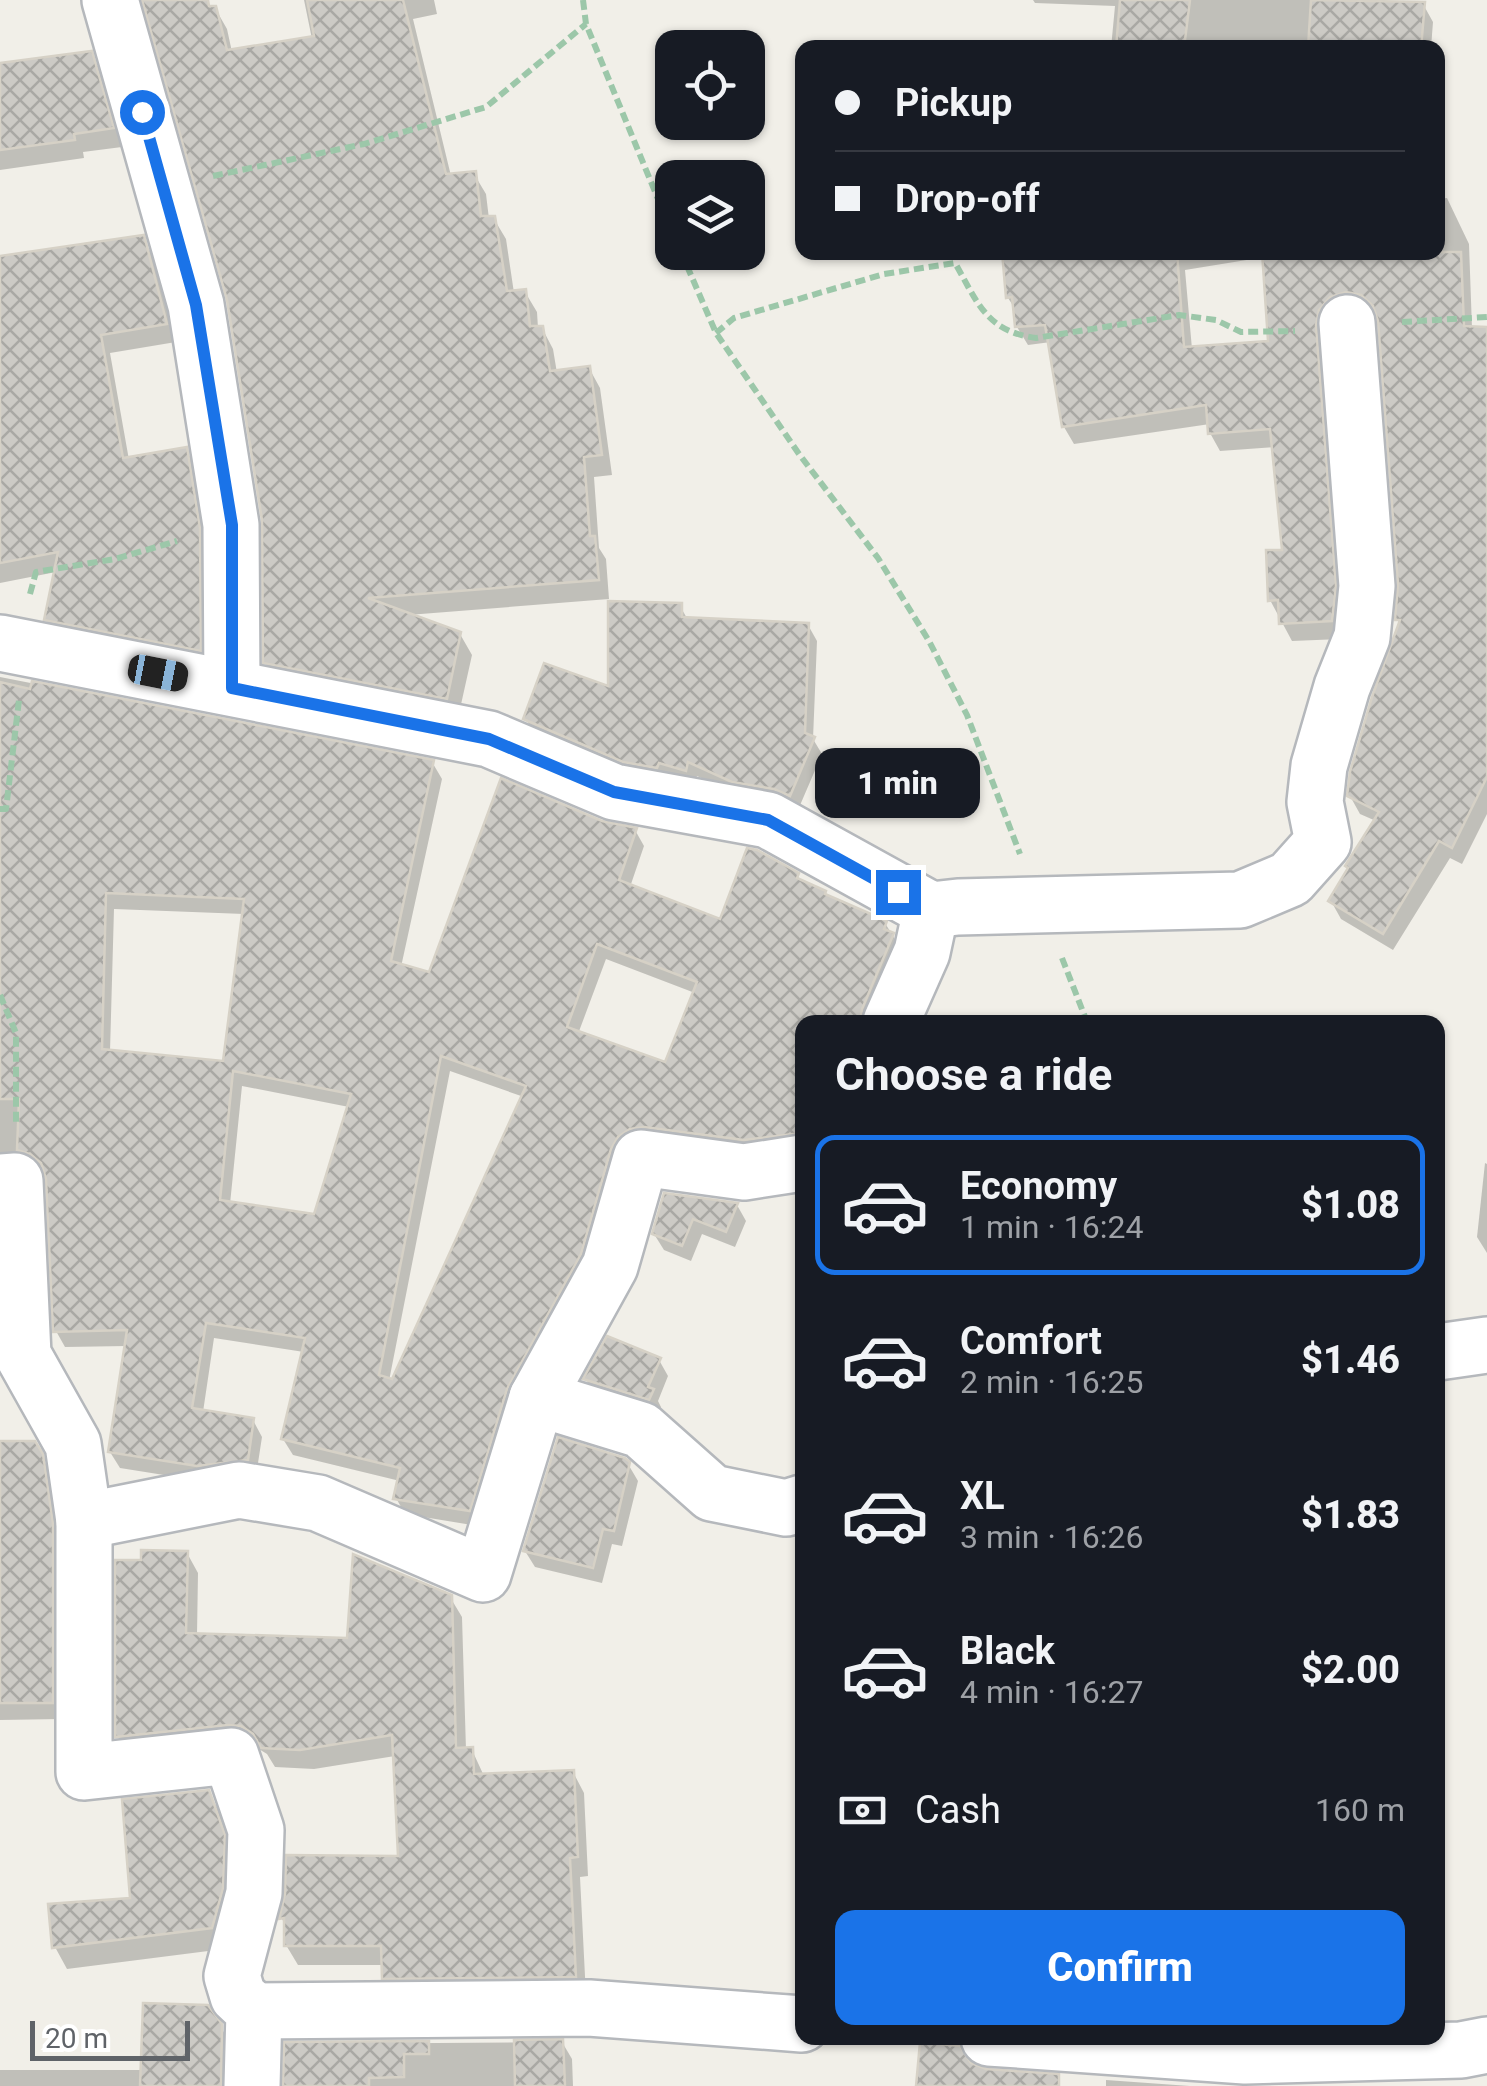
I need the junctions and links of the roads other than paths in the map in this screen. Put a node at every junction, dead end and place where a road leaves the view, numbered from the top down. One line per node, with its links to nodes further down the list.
1 (110, 0): 4 (street)
2 (1347, 323): 5 (street)
3 (0, 643): 4 (street)
4 (232, 688): 5 (street)
5 (931, 910): 6 (street)
6 (894, 1015)
7 (795, 1164): 11 (street)
8 (8, 1182): 13 (street)
9 (1487, 1345): 10 (street)
10 (1445, 1351)
11 (537, 1398): 12 (street); 13 (street)
12 (795, 1506)
13 (84, 1522): 14 (street)
14 (254, 2010): 15 (street); 18 (street)
15 (795, 2023)
16 (1089, 2045): 17 (street)
17 (1487, 2046)
18 (252, 2086)

